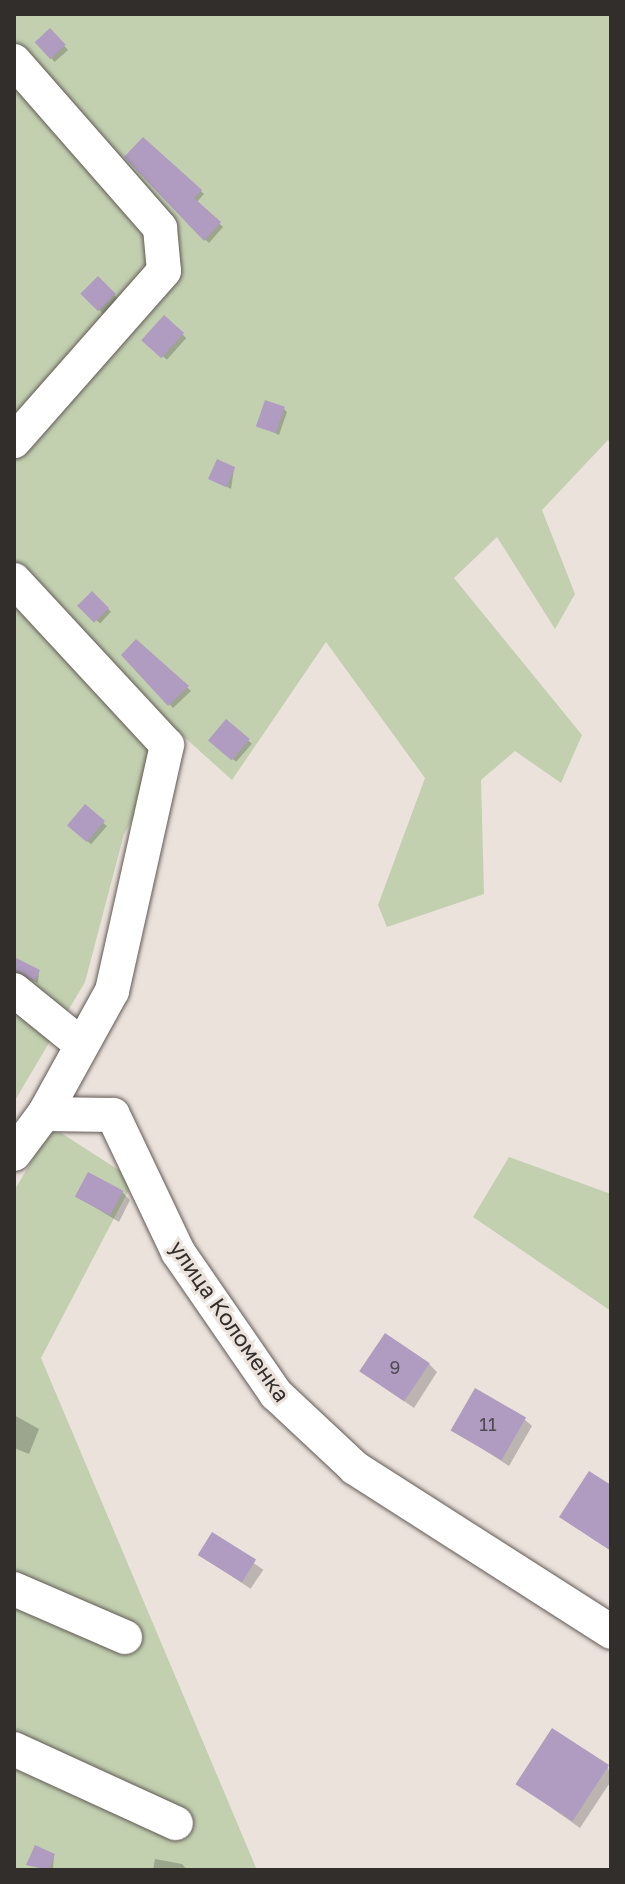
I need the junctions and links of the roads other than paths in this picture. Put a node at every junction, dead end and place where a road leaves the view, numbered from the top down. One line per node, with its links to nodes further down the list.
1 (14, 61): 2 (street)
2 (14, 441)
3 (14, 580): 5 (street)
4 (14, 990): 5 (street)
5 (82, 1045): 6 (street)
6 (44, 1114): 7 (street); 9 (street, улица Коломенка)
7 (14, 1154)
8 (14, 1589): 10 (street)
9 (611, 1632)
10 (125, 1637)
11 (14, 1749): 12 (street)
12 (176, 1823)

